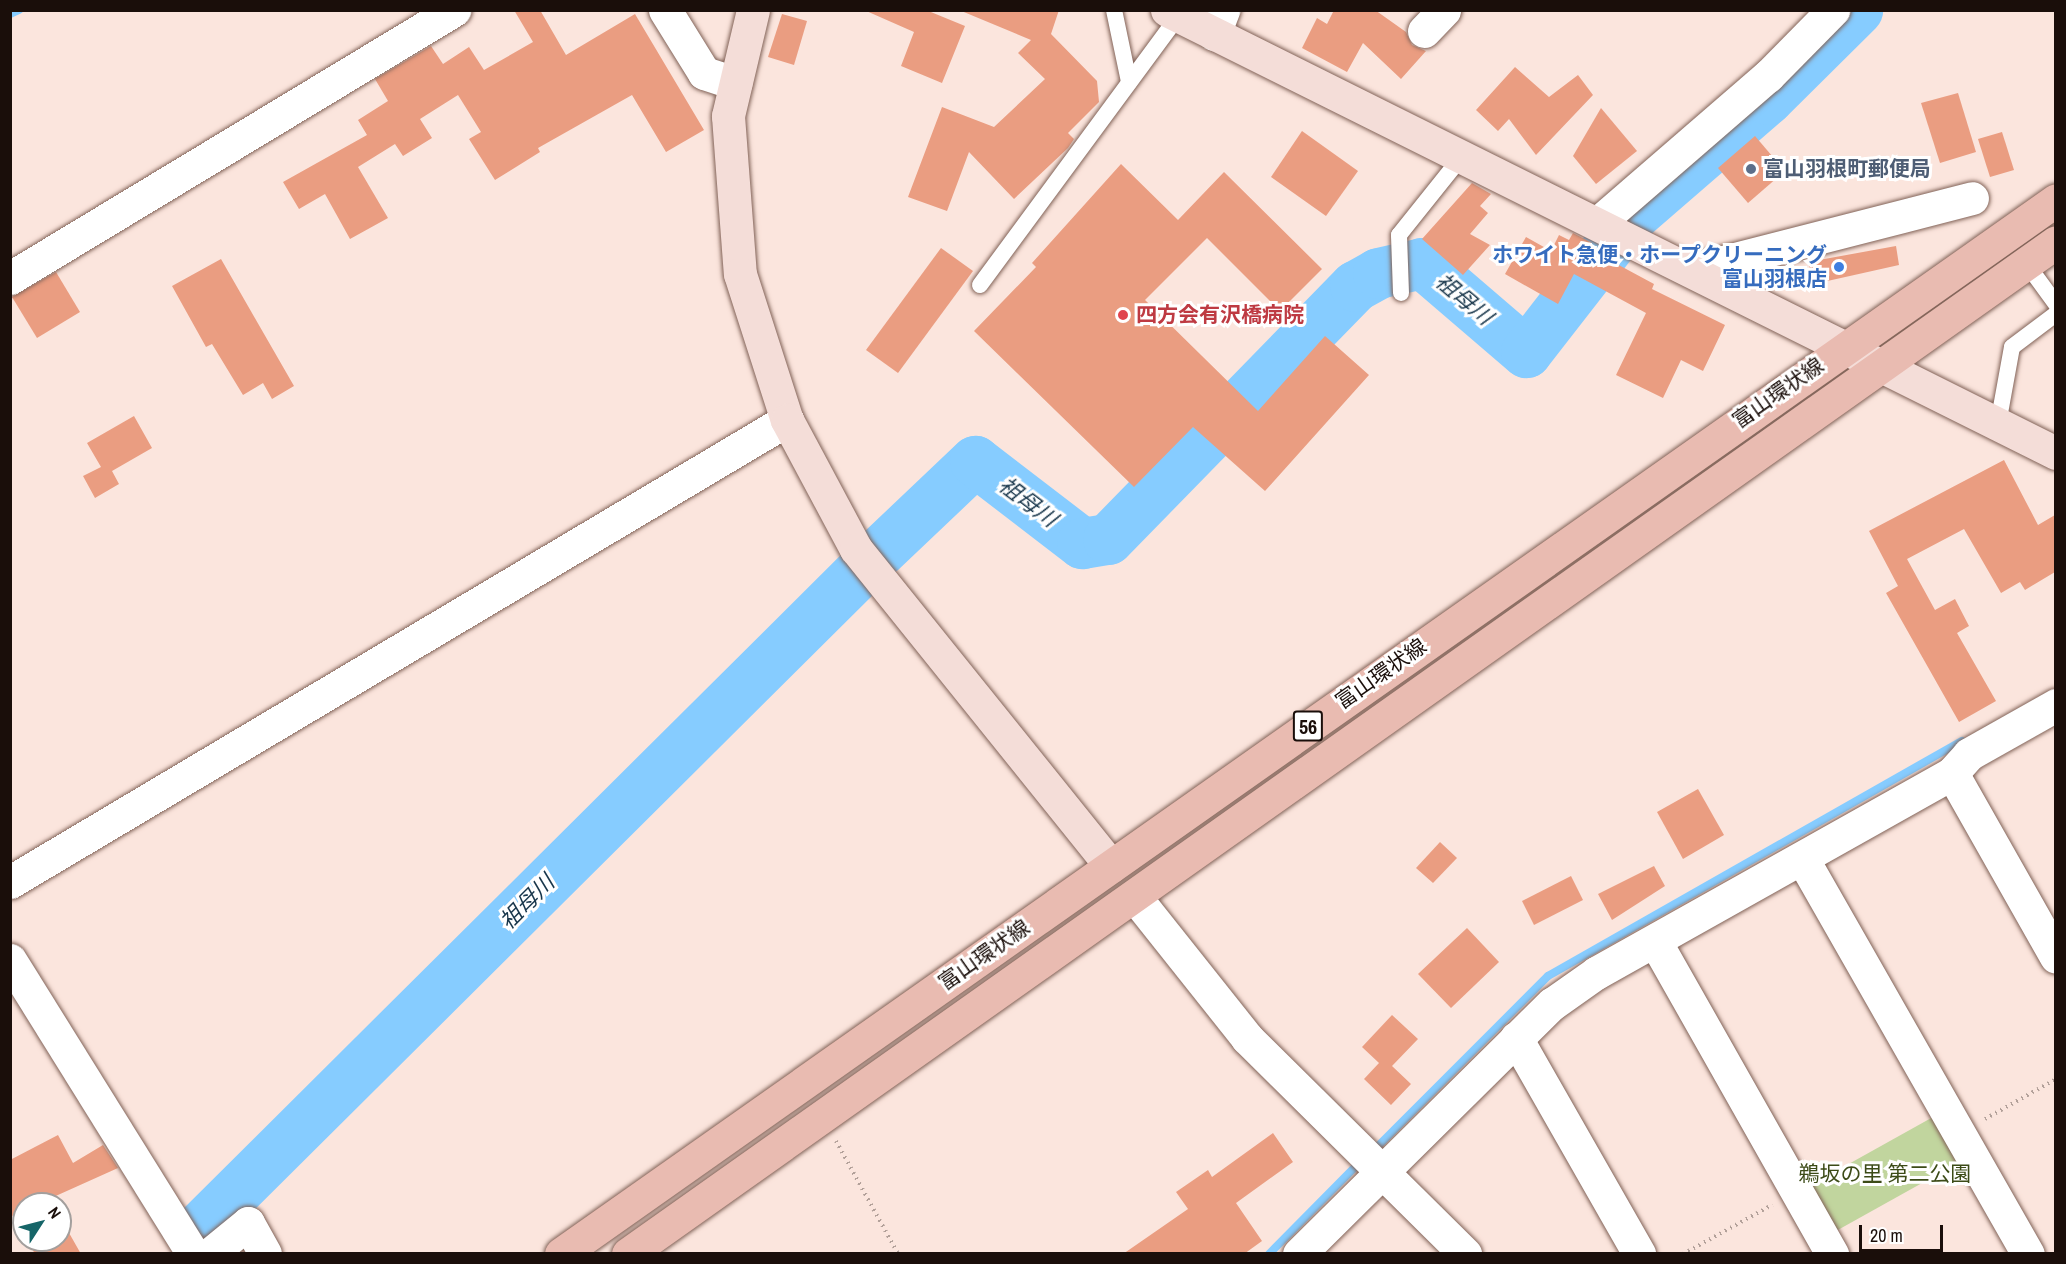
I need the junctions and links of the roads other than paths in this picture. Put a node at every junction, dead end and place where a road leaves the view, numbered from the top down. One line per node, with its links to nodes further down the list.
1 (453, 10): 17 (street)
2 (665, 10): 9 (street)
3 (753, 10): 9 (street)
4 (1114, 10): 8 (lane)
5 (1832, 11): 13 (street)
6 (1173, 13): 7 (street); 8 (lane)
7 (1219, 22): 10 (street)
8 (1129, 82): 18 (lane)
9 (735, 83): 24 (street)
10 (1464, 154): 13 (street); 19 (lane)
11 (1972, 198): 16 (street)
12 (2055, 200): 22 (main road, 富山環状線 / 56)
13 (1598, 223): 16 (street)
14 (2055, 242): 15 (main road, 富山環状線 / 56)
15 (2026, 263): 20 (lane); 23 (main road, 富山環状線 / 56)
16 (1692, 270): 22 (street)
17 (10, 278)
18 (980, 285)
19 (1401, 293)
20 (2055, 304)
21 (2055, 315): 25 (lane)
22 (1844, 346): 23 (street); 30 (main road, 富山環状線 / 56)
23 (1883, 366): 25 (street); 32 (main road, 富山環状線 / 56)
24 (787, 420): 30 (street); 31 (street)
25 (1998, 424): 26 (street)
26 (2055, 453)
27 (2055, 705): 28 (street)
28 (1952, 773): 29 (street); 34 (street)
29 (1802, 858): 33 (street); 47 (street)
30 (1111, 866): 41 (main road, 富山環状線 / 56)
31 (10, 882)
32 (1135, 897): 37 (street); 42 (main road, 富山環状線 / 56)
33 (1655, 940): 36 (street); 46 (street)
34 (2055, 957)
35 (10, 960): 38 (street)
36 (1516, 1038): 37 (street); 45 (street)
37 (1383, 1172): 43 (street); 44 (street)
38 (193, 1254)
39 (210, 1254): 40 (street)
40 (266, 1254)
41 (561, 1254)
42 (628, 1254)
43 (1299, 1254)
44 (1465, 1254)
45 (1639, 1254)
46 (1832, 1254)
47 (2028, 1254)

